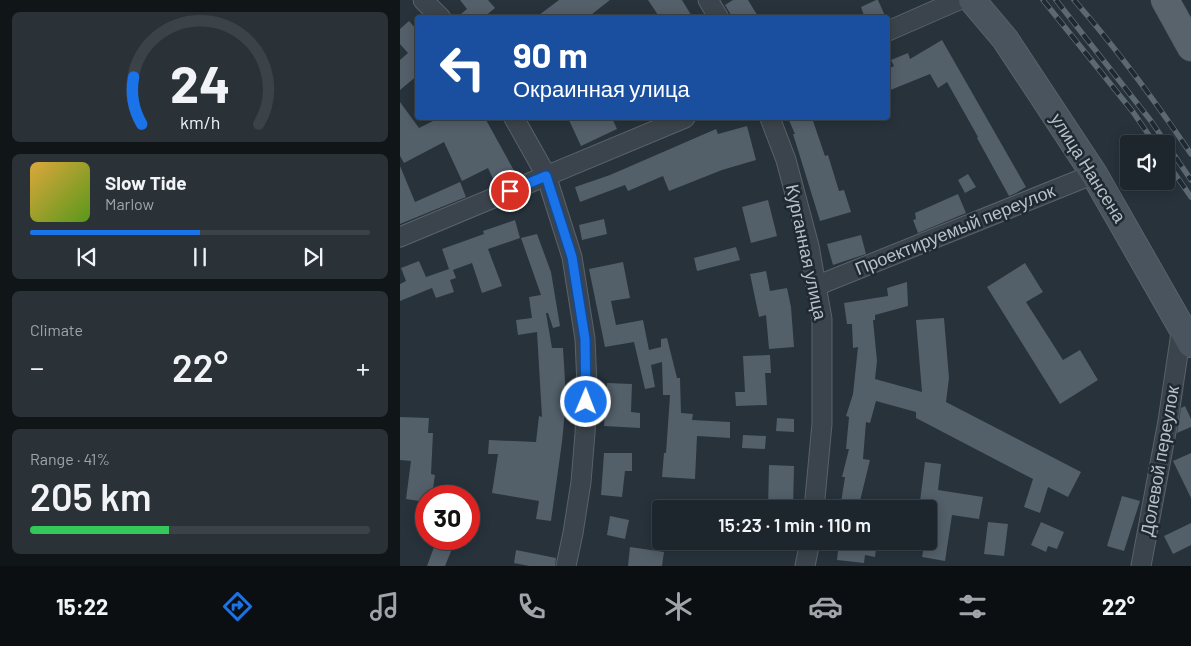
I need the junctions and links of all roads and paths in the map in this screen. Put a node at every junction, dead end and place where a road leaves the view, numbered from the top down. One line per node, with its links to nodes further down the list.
1 (423, 0): 6 (street)
2 (708, 0): 7 (street)
3 (959, 0): 8 (street)
4 (972, 0): 13 (main road, улица Нансена)
5 (1165, 0): 9 (main road)
6 (438, 15)
7 (717, 15)
8 (890, 30)
9 (1191, 47)
10 (515, 120): 14 (street)
11 (680, 120): 14 (street)
12 (771, 120): 16 (street, Курганная улица)
13 (1094, 174): 16 (street, Проектируемый переулок); 17 (main road, улица Нансена)
14 (546, 176): 15 (street); 20 (street)
15 (400, 238)
16 (816, 286): 18 (street, Курганная улица)
17 (1186, 335): 22 (street, Долевой переулок)
18 (815, 500)
19 (808, 550): 21 (street)
20 (566, 566)
21 (805, 566)
22 (1141, 566)

